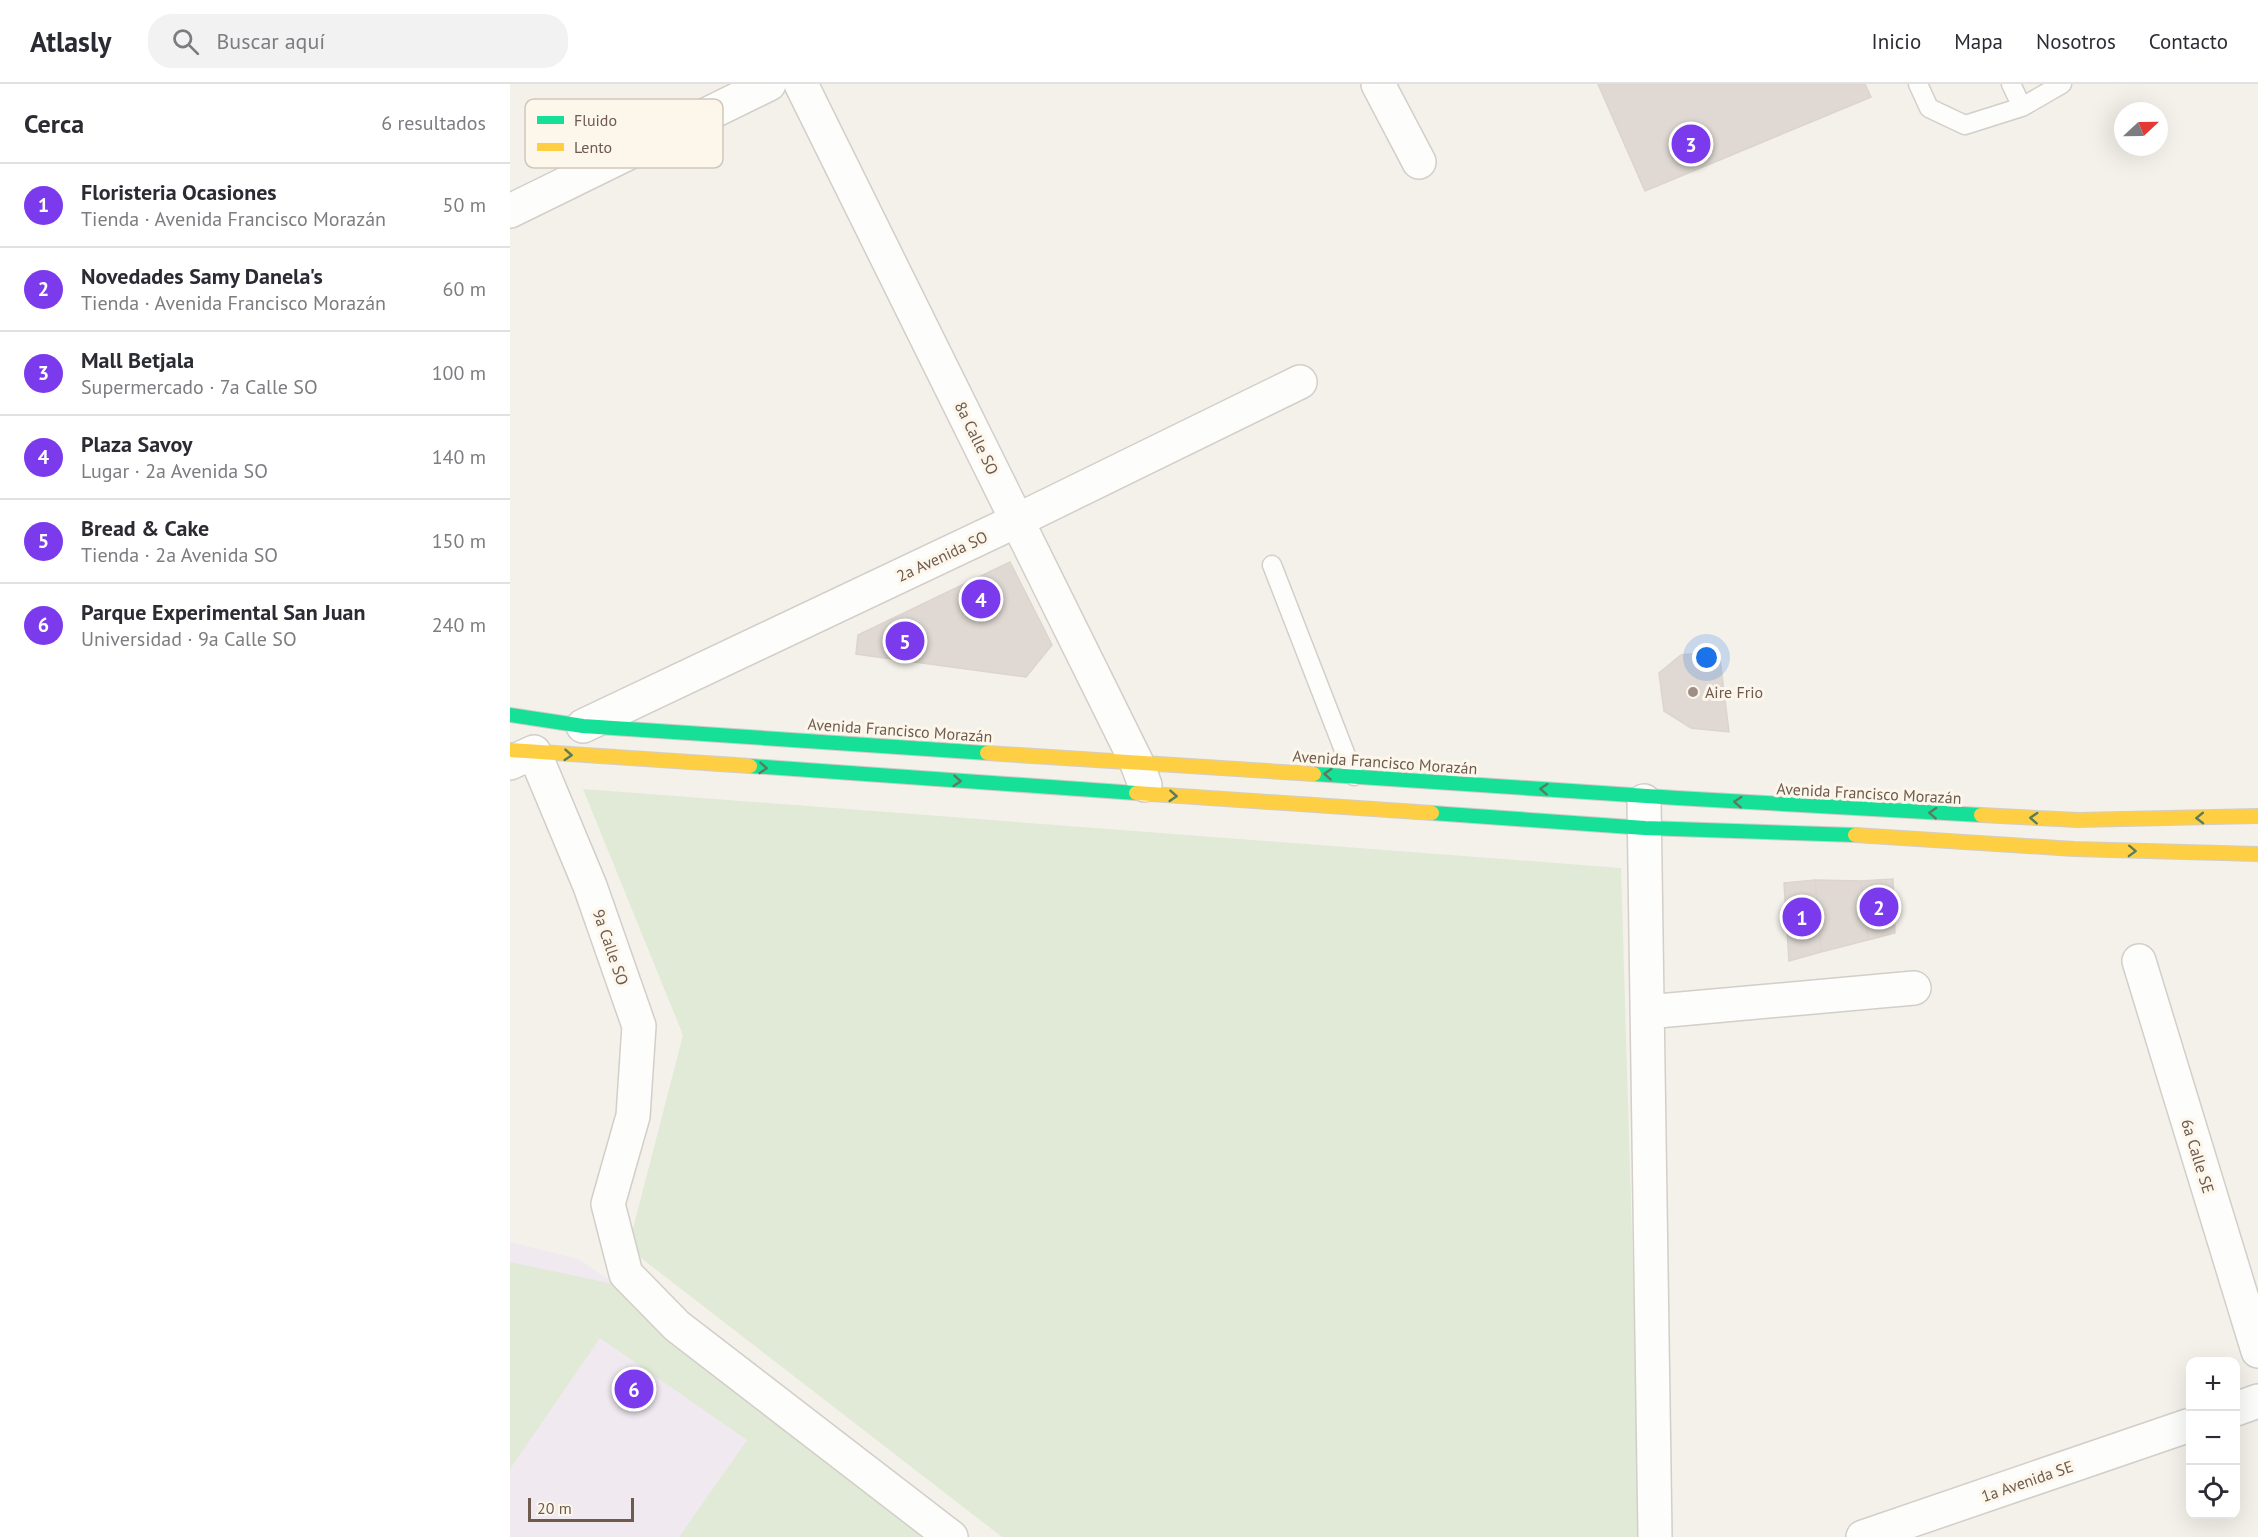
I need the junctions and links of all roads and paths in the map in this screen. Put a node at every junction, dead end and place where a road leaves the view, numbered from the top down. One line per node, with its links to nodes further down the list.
1 (769, 84): 7 (street)
2 (801, 84): 13 (street, 8a Calle SO)
3 (1378, 84): 9 (street)
4 (1918, 84): 8 (lane)
5 (2011, 84): 8 (lane)
6 (2062, 84): 8 (lane)
7 (723, 107)
8 (2022, 107)
9 (1419, 162)
10 (598, 168): 11 (street)
11 (510, 211)
12 (1300, 382): 13 (street, 2a Avenida SO)
13 (1018, 520): 17 (street, 2a Avenida SO); 19 (street, 8a Calle SO)
14 (1272, 565): 20 (lane)
15 (510, 701): 16 (main road, 9a Calle SO)
16 (513, 715): 17 (main road, Avenida Francisco Morazán); 18 (main road, 9a Calle SO)
17 (583, 726): 19 (main road, Avenida Francisco Morazán)
18 (518, 755): 21 (main road, one-way to 21); 33 (street, 9a Calle SO)
19 (1136, 761): 20 (main road, Avenida Francisco Morazán, one-way to 19); 21 (street, 8a Calle SO)
20 (1354, 776): 22 (main road, Avenida Francisco Morazán, one-way to 20)
21 (1149, 795): 24 (main road, one-way to 24)
22 (1644, 796): 23 (main road, Avenida Francisco Morazán, one-way to 22); 24 (street)
23 (2258, 816)
24 (1645, 828): 25 (main road, one-way to 25); 28 (street)
25 (2258, 854)
26 (2139, 961): 29 (street, 6a Calle SE)
27 (1914, 988): 28 (street)
28 (1647, 1012): 34 (street)
29 (2258, 1351)
30 (2258, 1401): 31 (street)
31 (2240, 1407)
32 (2186, 1426): 35 (street, 1a Avenida SE)
33 (951, 1537)
34 (1655, 1537)
35 (1863, 1537)

